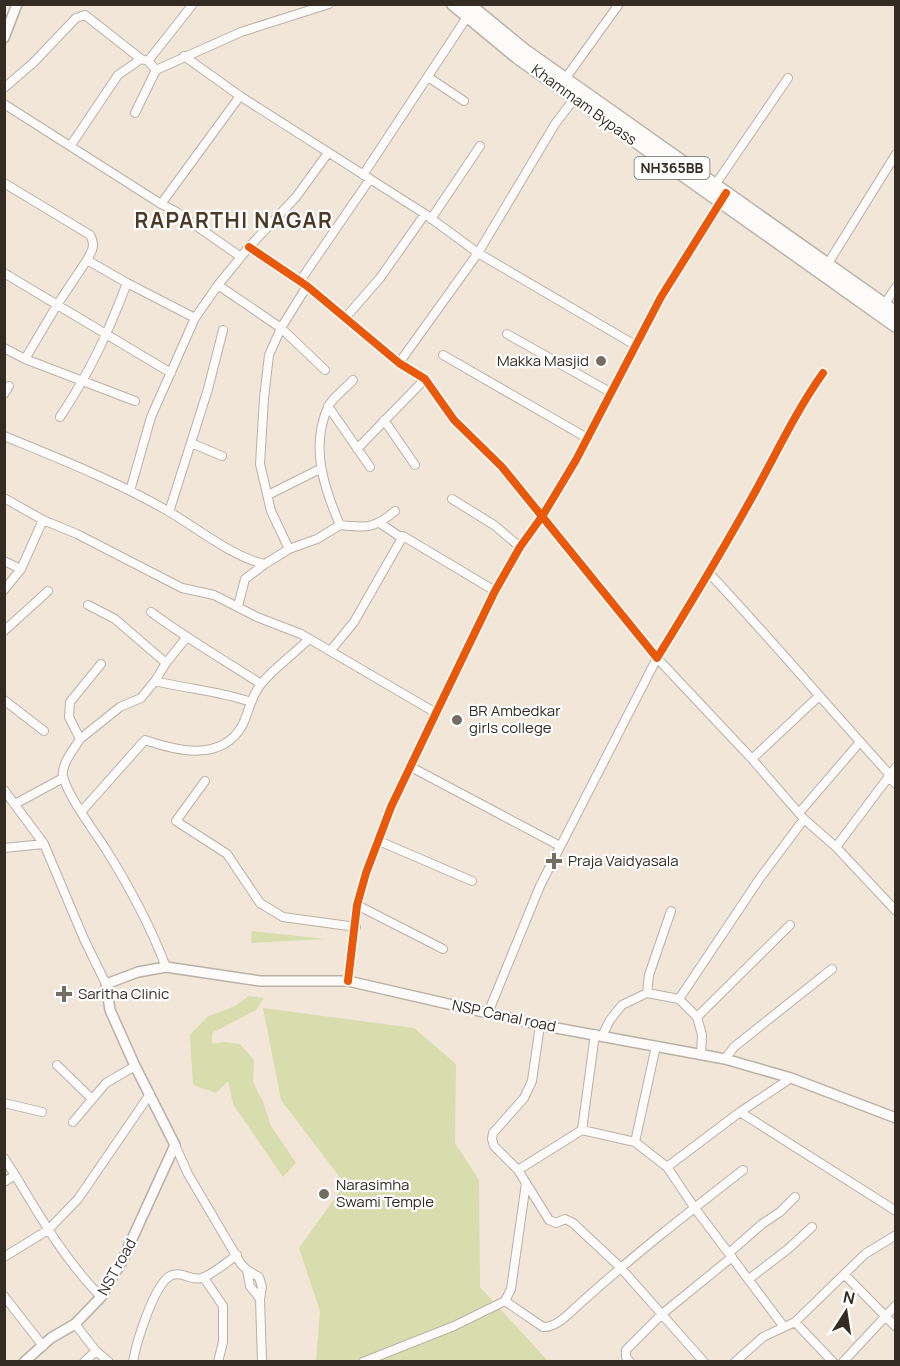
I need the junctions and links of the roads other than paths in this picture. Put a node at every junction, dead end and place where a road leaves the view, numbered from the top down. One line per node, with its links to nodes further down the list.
1 (16, 4): 8 (street)
2 (193, 4): 10 (street)
3 (329, 4): 6 (street)
4 (453, 4): 7 (highway, Khammam Bypass / NH365BB)
5 (619, 4): 14 (street)
6 (317, 6): 9 (street)
7 (468, 10): 12 (street); 14 (highway, Khammam Bypass / NH365BB); 17 (highway, Khammam Bypass / NH365BB)
8 (4, 38)
9 (184, 56): 11 (street); 16 (street)
10 (144, 59): 11 (street); 15 (street); 21 (street)
11 (156, 70): 20 (street)
12 (428, 77): 18 (street); 25 (street)
13 (788, 78): 27 (street)
14 (565, 79): 27 (highway, Khammam Bypass / NH365BB)
15 (4, 88)
16 (240, 96): 23 (street); 29 (street)
17 (574, 99): 28 (highway, Khammam Bypass / NH365BB); 32 (street)
18 (464, 101)
19 (4, 104): 21 (street)
20 (135, 113)
21 (70, 145): 29 (street)
22 (480, 146): 30 (street)
23 (328, 153): 25 (street); 31 (street)
24 (896, 154): 35 (street)
25 (367, 177): 30 (street); 37 (street)
26 (4, 183): 34 (street)
27 (715, 185): 28 (highway, Khammam Bypass / NH365BB)
28 (724, 198): 35 (highway, Khammam Bypass / NH365BB); 43 (highway, Khammam Bypass / NH365BB); 52 (street)
29 (161, 204): 33 (street)
30 (428, 217): 32 (street); 45 (street)
31 (249, 247): 33 (street); 37 (street)
32 (478, 253): 52 (street); 56 (street)
33 (241, 256): 39 (street)
34 (87, 260): 38 (street); 42 (street)
35 (827, 265): 43 (highway, Khammam Bypass / NH365BB)
36 (4, 273): 42 (street)
37 (300, 280): 40 (street)
38 (127, 283): 46 (street); 51 (street)
39 (218, 285): 46 (street); 48 (street)
40 (307, 286): 45 (street); 48 (street)
41 (896, 286): 43 (street)
42 (57, 305): 51 (street); 55 (street)
43 (878, 305): 44 (highway, Khammam Bypass / NH365BB); 47 (highway, Khammam Bypass / NH365BB)
44 (896, 313)
45 (346, 316): 56 (street)
46 (195, 318): 58 (street)
47 (896, 326)
48 (281, 328): 57 (street); 79 (street)
49 (223, 330): 72 (street)
50 (507, 334): 64 (street)
51 (107, 335): 58 (street); 62 (street)
52 (635, 345): 64 (street)
53 (4, 348): 55 (street)
54 (443, 356): 71 (street)
55 (25, 359): 62 (street)
56 (399, 363): 60 (street)
57 (325, 370)
58 (171, 373): 78 (street)
59 (823, 373): 94 (street)
60 (426, 379): 69 (street); 84 (street)
61 (353, 380): 67 (street)
62 (83, 382): 66 (street); 68 (street)
63 (9, 386): 65 (street)
64 (610, 392): 71 (street)
65 (4, 394)
66 (135, 401)
67 (328, 406): 73 (street); 77 (street)
68 (60, 417)
69 (384, 420): 73 (street); 75 (street)
70 (4, 436): 78 (street)
71 (587, 438): 84 (street)
72 (192, 442): 74 (street); 83 (street)
73 (357, 449): 76 (street)
74 (222, 456)
75 (416, 465)
76 (370, 467)
77 (320, 470): 79 (street); 87 (street)
78 (130, 491): 83 (street)
79 (268, 495): 90 (street)
80 (4, 498): 85 (street)
81 (452, 499): 89 (street)
82 (396, 511): 86 (street)
83 (169, 512): 92 (street)
84 (543, 515): 89 (street); 105 (street)
85 (43, 520): 93 (street); 99 (street)
86 (381, 524): 87 (street); 88 (street)
87 (340, 525): 90 (street)
88 (402, 538): 97 (street); 104 (street)
89 (520, 547): 97 (street)
90 (289, 549): 92 (street)
91 (4, 561): 93 (street)
92 (266, 564): 99 (street)
93 (21, 569): 95 (street)
94 (709, 573): 105 (street); 110 (street)
95 (4, 590)
96 (48, 591): 101 (street)
97 (495, 591): 113 (street)
98 (88, 605): 106 (street)
99 (238, 606): 103 (street)
100 (151, 612): 102 (street)
101 (4, 631)
102 (186, 638): 106 (street); 109 (street)
103 (309, 639): 104 (street); 109 (street)
104 (331, 650): 113 (street)
105 (657, 657): 117 (street); 130 (street)
106 (166, 663): 108 (street)
107 (101, 664): 115 (street)
108 (155, 681): 112 (street); 115 (street)
109 (261, 684): 112 (street)
110 (819, 696): 116 (street); 117 (street)
111 (4, 700): 114 (street)
112 (250, 702): 126 (street)
113 (436, 713): 118 (street)
114 (44, 731)
115 (80, 739): 121 (street)
116 (860, 742): 120 (street); 127 (street)
117 (752, 759): 127 (street)
118 (411, 767): 128 (street); 130 (street)
119 (896, 767): 120 (street)
120 (889, 776): 123 (street); 131 (street)
121 (63, 777): 125 (street); 126 (street)
122 (205, 781): 138 (street)
123 (896, 784)
124 (4, 790): 125 (street)
125 (15, 804): 129 (street)
126 (81, 812): 140 (street)
127 (802, 816): 131 (street); 145 (street)
128 (379, 841): 133 (street); 134 (street)
129 (44, 844): 132 (street); 143 (street)
130 (560, 846): 146 (street)
131 (836, 847): 136 (street)
132 (4, 848)
133 (472, 881)
134 (357, 905): 138 (street); 139 (street)
135 (671, 911): 144 (street)
136 (896, 911)
137 (790, 925): 147 (street)
138 (356, 927): 142 (street)
139 (442, 949)
140 (166, 967): 142 (street, NSP Canal road); 143 (street, NSP Canal road)
141 (832, 969): 152 (street)
142 (348, 981): 146 (street, NSP Canal road)
143 (106, 984): 154 (street)
144 (647, 993): 145 (street); 149 (street)
145 (680, 999): 147 (street)
146 (488, 1013): 148 (street, NSP Canal road)
147 (697, 1017): 151 (street)
148 (540, 1025): 149 (street, NSP Canal road); 168 (street)
149 (598, 1035): 150 (street, NSP Canal road); 163 (street)
150 (656, 1046): 151 (street, NSP Canal road); 164 (street)
151 (701, 1055): 152 (street, NSP Canal road)
152 (725, 1059): 155 (street, NSP Canal road)
153 (57, 1065): 157 (street)
154 (135, 1066): 156 (street); 157 (street)
155 (791, 1078): 160 (street); 161 (street, NSP Canal road)
156 (150, 1094): 165 (street); 177 (street)
157 (92, 1099): 162 (street)
158 (4, 1103): 159 (street)
159 (42, 1112)
160 (740, 1112): 167 (street); 175 (street)
161 (896, 1118)
162 (73, 1122)
163 (582, 1130): 164 (street); 168 (street)
164 (634, 1142): 167 (street)
165 (176, 1145): 179 (street); 187 (street, NST road)
166 (4, 1158): 170 (street)
167 (667, 1167): 174 (street)
168 (518, 1170): 172 (street)
169 (743, 1170): 174 (street)
170 (15, 1175): 171 (street); 177 (street)
171 (4, 1182)
172 (526, 1183): 182 (street); 188 (street)
173 (795, 1197): 180 (street)
174 (694, 1207): 180 (street); 182 (street)
175 (896, 1211)
176 (812, 1227): 185 (street)
177 (48, 1230): 181 (street); 187 (street)
178 (896, 1235): 183 (street)
179 (237, 1255): 184 (street); 203 (street)
180 (730, 1255): 185 (street); 190 (street)
181 (4, 1257)
182 (620, 1267): 188 (street); 190 (street)
183 (845, 1275): 191 (street); 192 (street)
184 (204, 1278): 201 (street); 202 (street)
185 (749, 1280): 194 (street)
186 (4, 1296): 196 (street)
187 (101, 1297): 193 (street, NST road)
188 (505, 1301): 204 (street)
189 (896, 1305): 191 (street)
190 (662, 1314): 205 (street); 206 (street)
191 (884, 1316): 195 (street); 209 (street)
192 (795, 1322): 194 (street); 208 (street)
193 (75, 1324): 196 (street, NST road); 197 (street)
194 (784, 1327): 207 (street)
195 (896, 1327)
196 (42, 1346): 198 (street, NST road)
197 (96, 1351): 199 (street); 200 (street)
198 (24, 1362)
199 (84, 1362)
200 (110, 1362)
201 (133, 1362)
202 (218, 1362)
203 (262, 1362)
204 (363, 1362)
205 (630, 1362)
206 (704, 1362)
207 (735, 1362)
208 (833, 1362)
209 (843, 1362)

